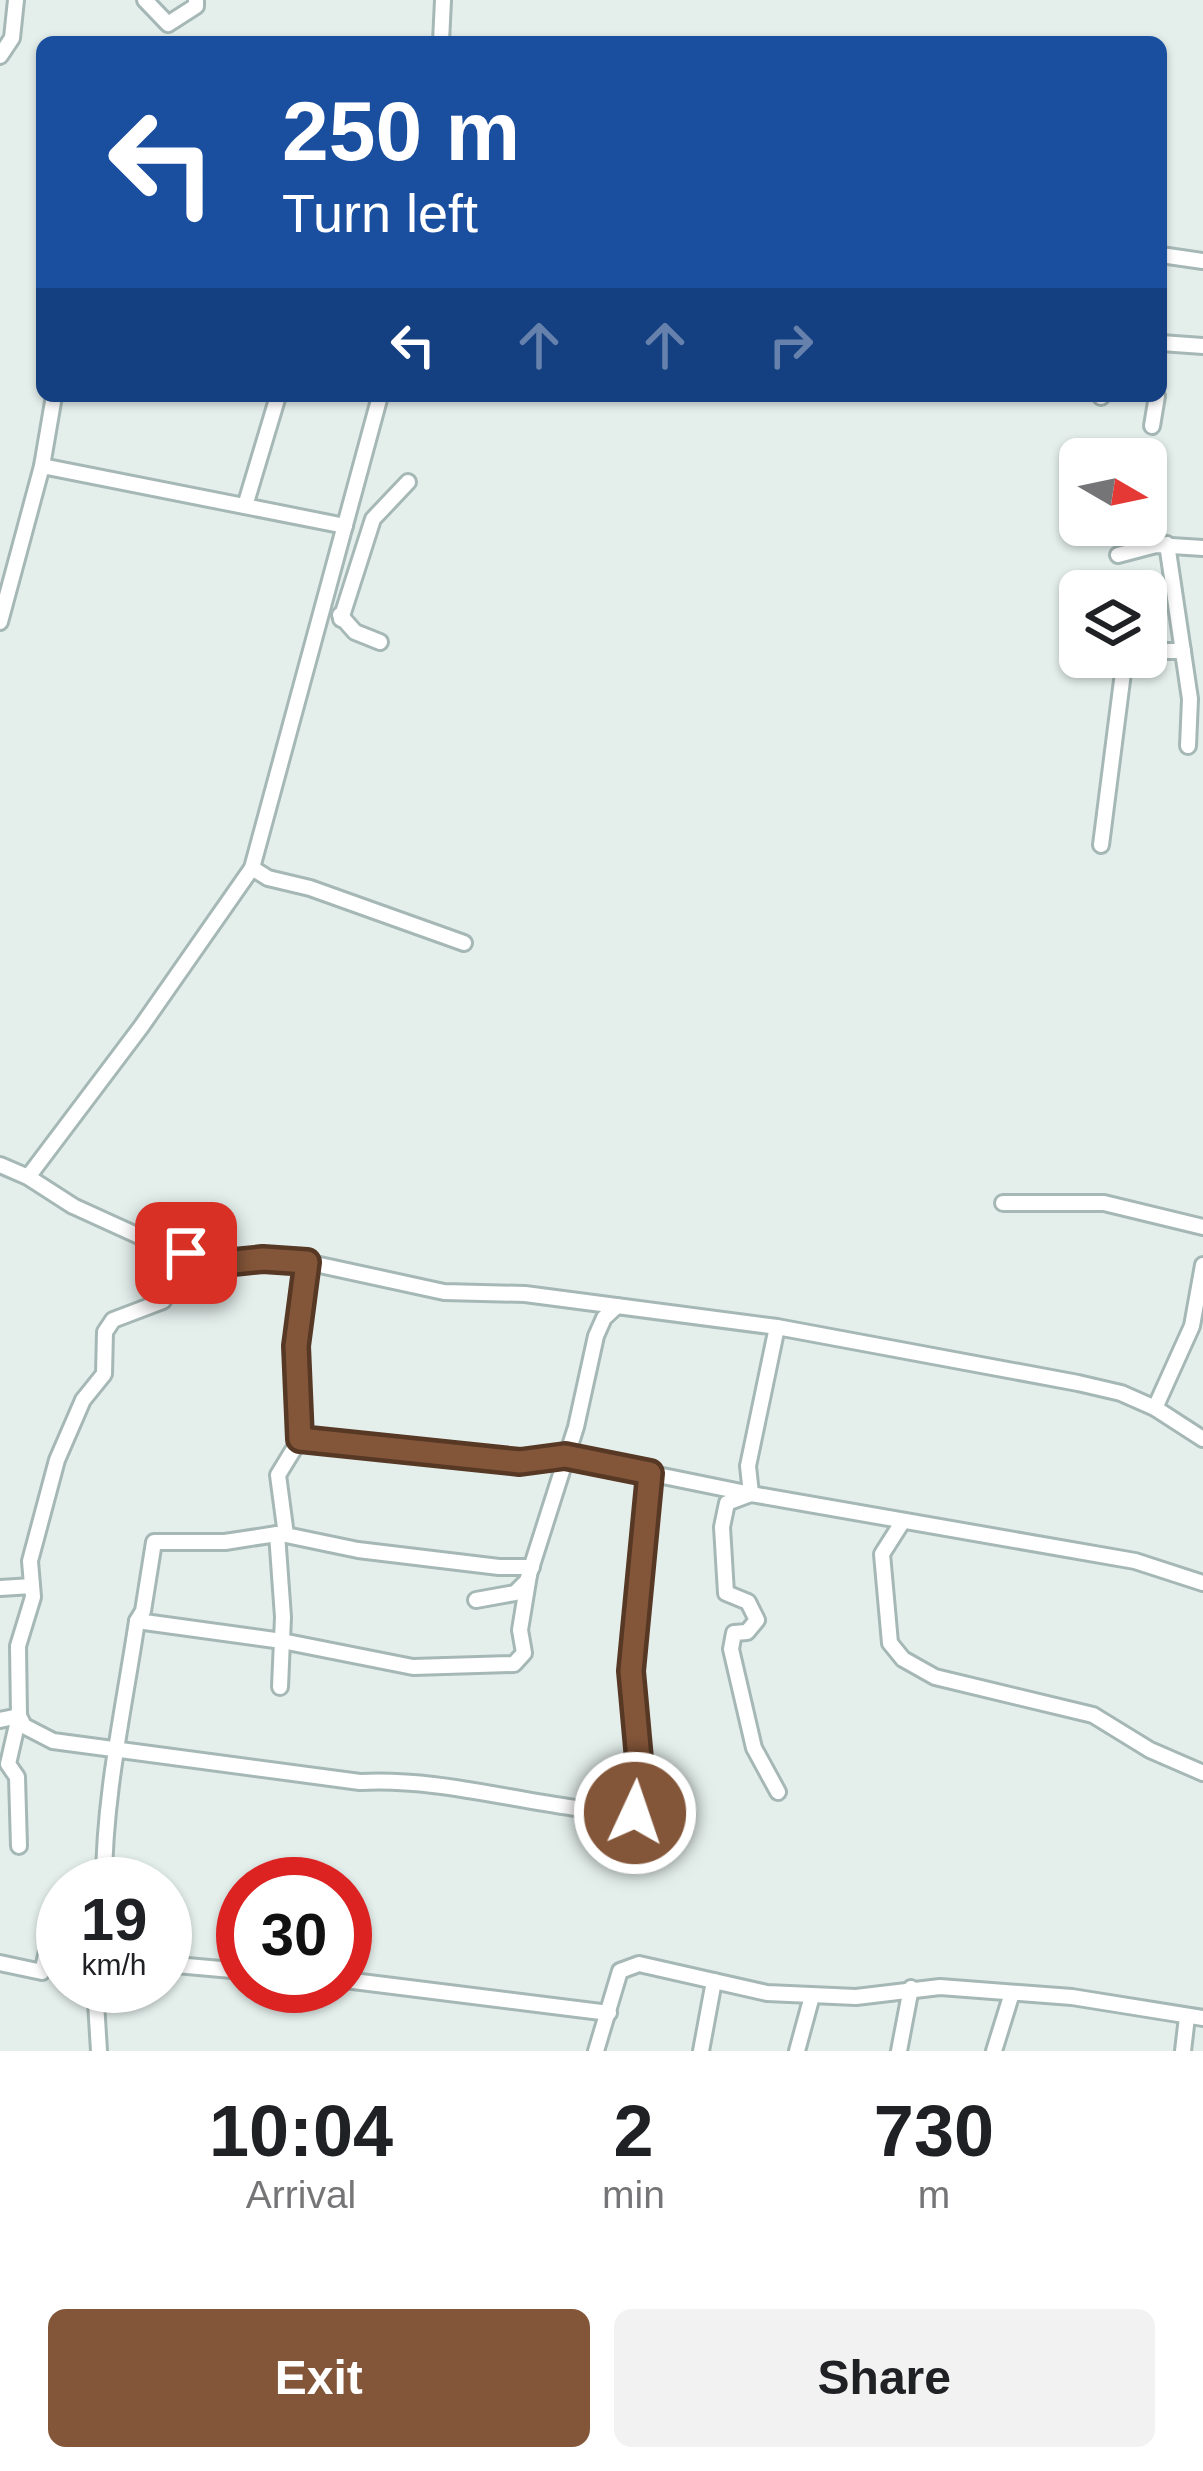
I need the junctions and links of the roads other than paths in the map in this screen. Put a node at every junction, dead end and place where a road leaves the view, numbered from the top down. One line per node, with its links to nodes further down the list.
1 (33, 0): 5 (street)
2 (145, 0): 3 (street)
3 (196, 0)
4 (443, 0): 6 (street)
5 (16, 6): 7 (street)
6 (441, 36)
7 (0, 56)
8 (1167, 256): 9 (street)
9 (1203, 261)
10 (1167, 343): 11 (street)
11 (1203, 346)
12 (53, 402): 17 (street)
13 (276, 402): 19 (street)
14 (378, 402): 20 (street)
15 (1156, 402): 16 (street)
16 (1152, 426)
17 (42, 466): 19 (street); 26 (street)
18 (409, 482): 27 (street)
19 (245, 506): 20 (street)
20 (345, 526): 25 (street)
21 (1167, 544): 23 (street); 31 (street)
22 (1158, 546): 24 (street)
23 (1203, 548)
24 (1118, 555)
25 (331, 581): 27 (street); 35 (street)
26 (3, 603): 28 (street)
27 (341, 619): 29 (street)
28 (0, 622)
29 (380, 642)
30 (1167, 650): 31 (street)
31 (1184, 650): 33 (street)
32 (1122, 678): 34 (street)
33 (1188, 746)
34 (1101, 845)
35 (252, 868): 36 (street); 38 (street)
36 (464, 943)
37 (0, 1165): 38 (street)
38 (28, 1177): 41 (street)
39 (1003, 1203): 40 (street)
40 (1203, 1227)
41 (186, 1253): 42 (street); 56 (street)
42 (307, 1262): 44 (street); 47 (street)
43 (1203, 1265): 46 (street)
44 (607, 1309): 45 (street); 49 (street)
45 (777, 1327): 46 (street); 51 (street)
46 (1155, 1408): 48 (street)
47 (300, 1439): 49 (street); 53 (street)
48 (1203, 1439)
49 (565, 1456): 50 (street); 54 (street)
50 (650, 1473): 51 (street); 64 (street)
51 (751, 1494): 52 (street); 66 (street)
52 (903, 1521): 55 (street); 65 (street)
53 (281, 1534): 54 (street); 59 (street); 60 (street)
54 (531, 1571): 58 (street); 60 (street)
55 (1203, 1583)
56 (32, 1586): 57 (street); 62 (street)
57 (0, 1588)
58 (476, 1600)
59 (137, 1621): 60 (street); 64 (street)
60 (282, 1641): 61 (street)
61 (280, 1687)
62 (19, 1716): 63 (street); 64 (street); 67 (street)
63 (0, 1720)
64 (118, 1749): 68 (street)
65 (1203, 1774)
66 (778, 1792)
67 (19, 1846)
68 (105, 1857)
69 (0, 1963): 70 (street)
70 (36, 1971)
71 (714, 1981): 75 (street); 77 (street); 81 (street)
72 (372, 1983): 77 (street)
73 (910, 1988): 74 (street); 75 (street); 83 (street)
74 (1012, 1993): 78 (street); 84 (street)
75 (812, 1996): 82 (street)
76 (97, 2013): 79 (street)
77 (609, 2013): 80 (street)
78 (1195, 2018): 85 (street)
79 (99, 2051)
80 (596, 2051)
81 (701, 2051)
82 (797, 2051)
83 (899, 2051)
84 (994, 2051)
85 (1183, 2051)

